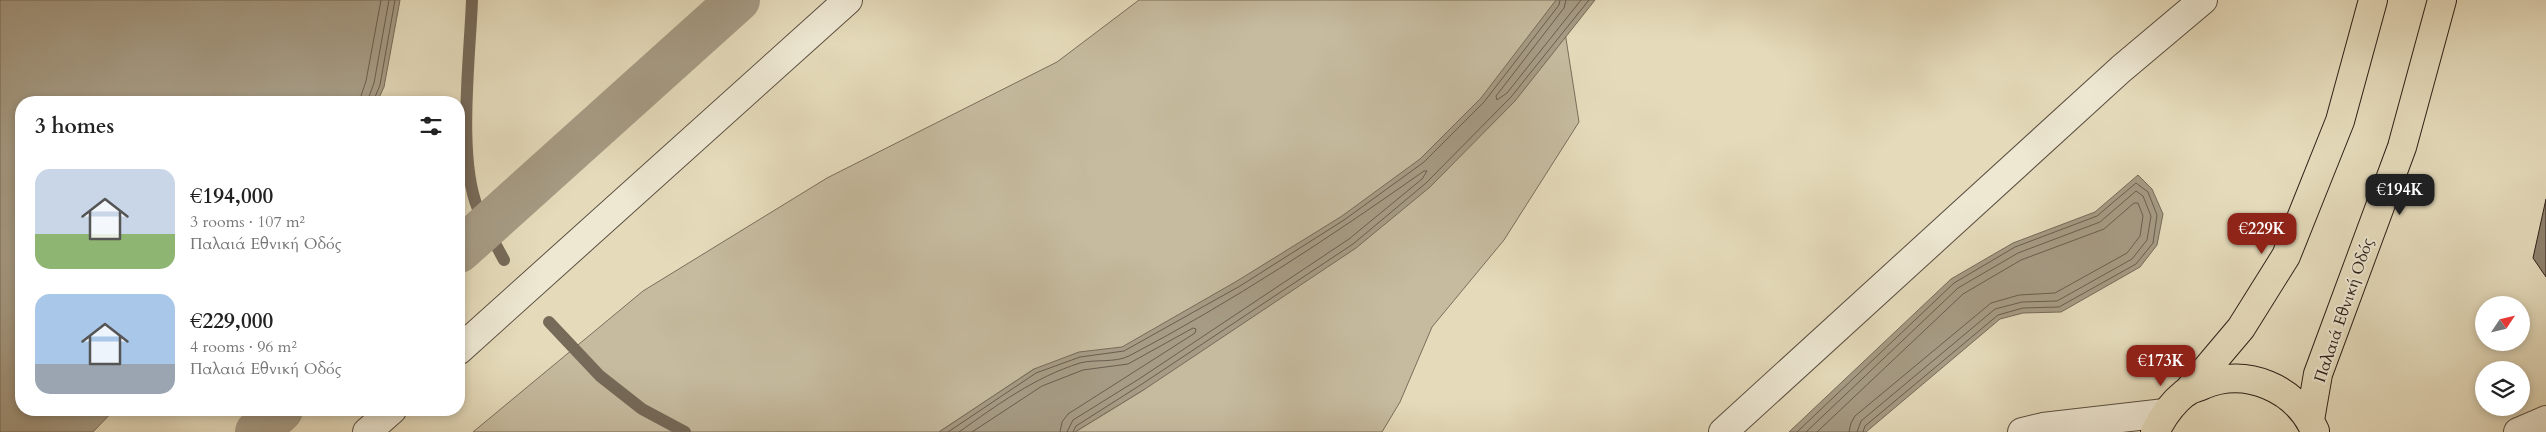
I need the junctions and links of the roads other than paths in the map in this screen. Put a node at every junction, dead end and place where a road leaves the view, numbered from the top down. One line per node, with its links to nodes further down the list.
1 (848, 0): 5 (street)
2 (2203, 0): 12 (street)
3 (2372, 0): 6 (main road)
4 (2442, 0): 10 (main road, Παλαιά Εθνική Οδός)
5 (465, 345)
6 (2187, 392): 9 (main road); 10 (main road)
7 (385, 416): 11 (street)
8 (2546, 420): 14 (street)
9 (2160, 422): 13 (street)
10 (2313, 426)
11 (368, 432)
12 (1723, 432)
13 (2022, 432)
14 (2518, 432)

